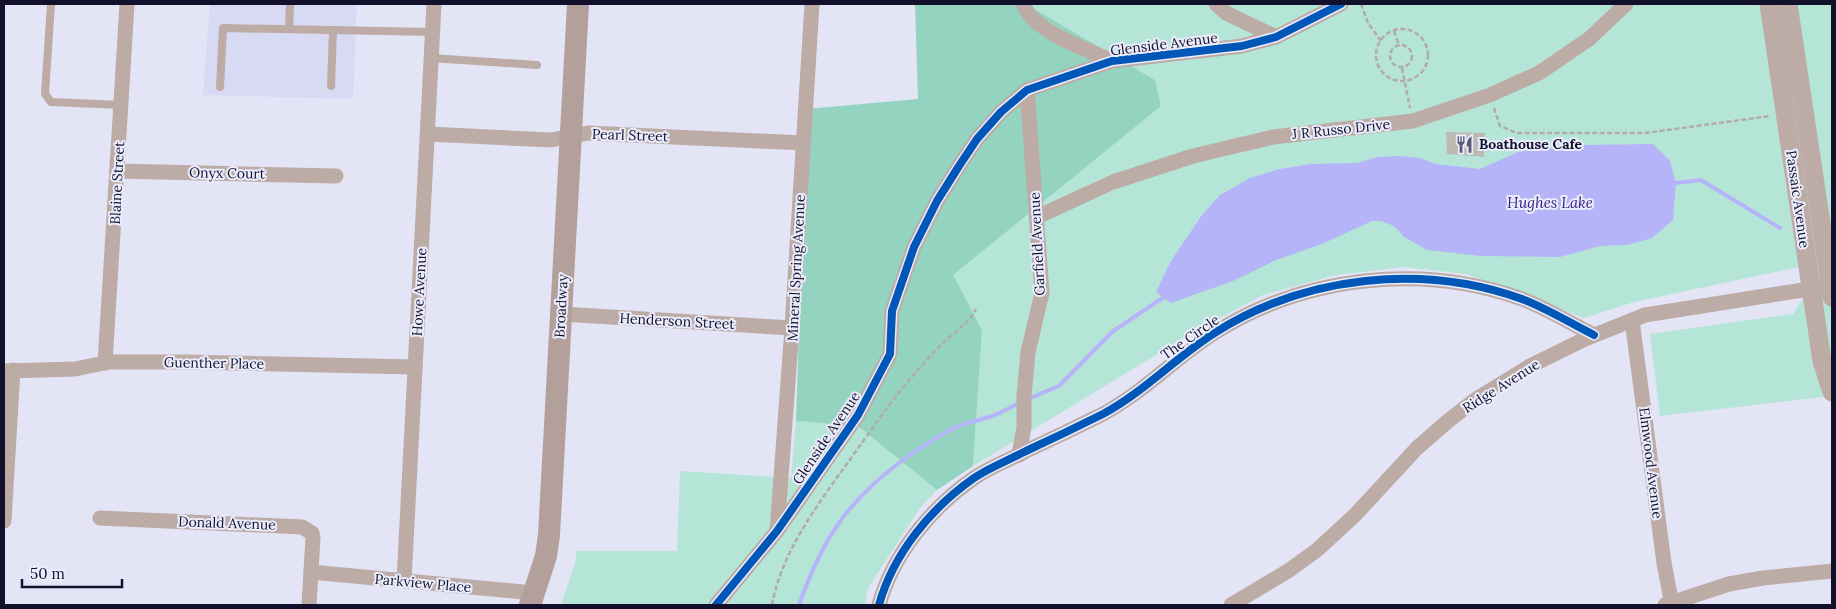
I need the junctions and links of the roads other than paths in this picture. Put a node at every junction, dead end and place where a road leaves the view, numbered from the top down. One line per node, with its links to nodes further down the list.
1 (51, 4): 23 (lane)
2 (127, 4): 23 (street, Blaine Street)
3 (290, 4): 13 (lane)
4 (434, 4): 15 (street, Howe Avenue)
5 (578, 4): 25 (main road, Broadway)
6 (812, 4): 26 (street, Mineral Spring Avenue)
7 (1023, 4): 18 (street)
8 (1216, 4): 16 (street)
9 (1341, 4): 16 (street, Glenside Avenue)
10 (1626, 4): 29 (street, J R Russo Drive)
11 (1769, 4): 30 (street, Passaic Avenue)
12 (1788, 4): 31 (street, Passaic Avenue)
13 (289, 29): 14 (lane); 21 (lane)
14 (333, 30): 15 (lane); 20 (lane)
15 (432, 32): 17 (street, Howe Avenue)
16 (1276, 37): 18 (street, Glenside Avenue)
17 (431, 58): 19 (lane); 24 (street, Howe Avenue)
18 (1112, 61): 22 (street, Glenside Avenue)
19 (537, 65)
20 (330, 86)
21 (220, 87)
22 (1027, 90): 29 (street, Garfield Avenue); 43 (street, Glenside Avenue)
23 (121, 105): 27 (street, Blaine Street)
24 (428, 134): 25 (street, Pearl Street); 37 (street, Howe Avenue)
25 (570, 136): 26 (street, Pearl Street); 32 (main road, Broadway)
26 (803, 143): 34 (street, Mineral Spring Avenue)
27 (118, 170): 28 (street, Onyx Court); 36 (street, Blaine Street)
28 (336, 176)
29 (1037, 217): 40 (street, Garfield Avenue)
30 (1811, 289): 31 (street, Ridge Avenue); 33 (street, Ridge Avenue); 39 (street, Passaic Avenue)
31 (1832, 289)
32 (561, 314): 34 (street, Henderson Street); 47 (main road, Broadway)
33 (1632, 320): 35 (street, Ridge Avenue); 48 (street, Elmwood Avenue)
34 (792, 328): 43 (street, Mineral Spring Avenue)
35 (1594, 335): 40 (street, The Circle); 52 (street, Ridge Avenue)
36 (105, 363): 37 (street, Guenther Place); 38 (street, Guenther Place)
37 (415, 367): 46 (street, Howe Avenue)
38 (8, 371): 42 (street)
39 (1832, 392)
40 (1018, 455): 51 (street, The Circle)
41 (100, 518): 45 (street, Donald Avenue)
42 (4, 521)
43 (777, 531): 50 (street, Glenside Avenue)
44 (1832, 571): 48 (street)
45 (311, 572): 46 (street, Parkview Place); 49 (street)
46 (404, 581): 47 (street, Parkview Place)
47 (532, 599)
48 (1670, 604)
49 (309, 605)
50 (716, 605)
51 (879, 605)
52 (1231, 605)

